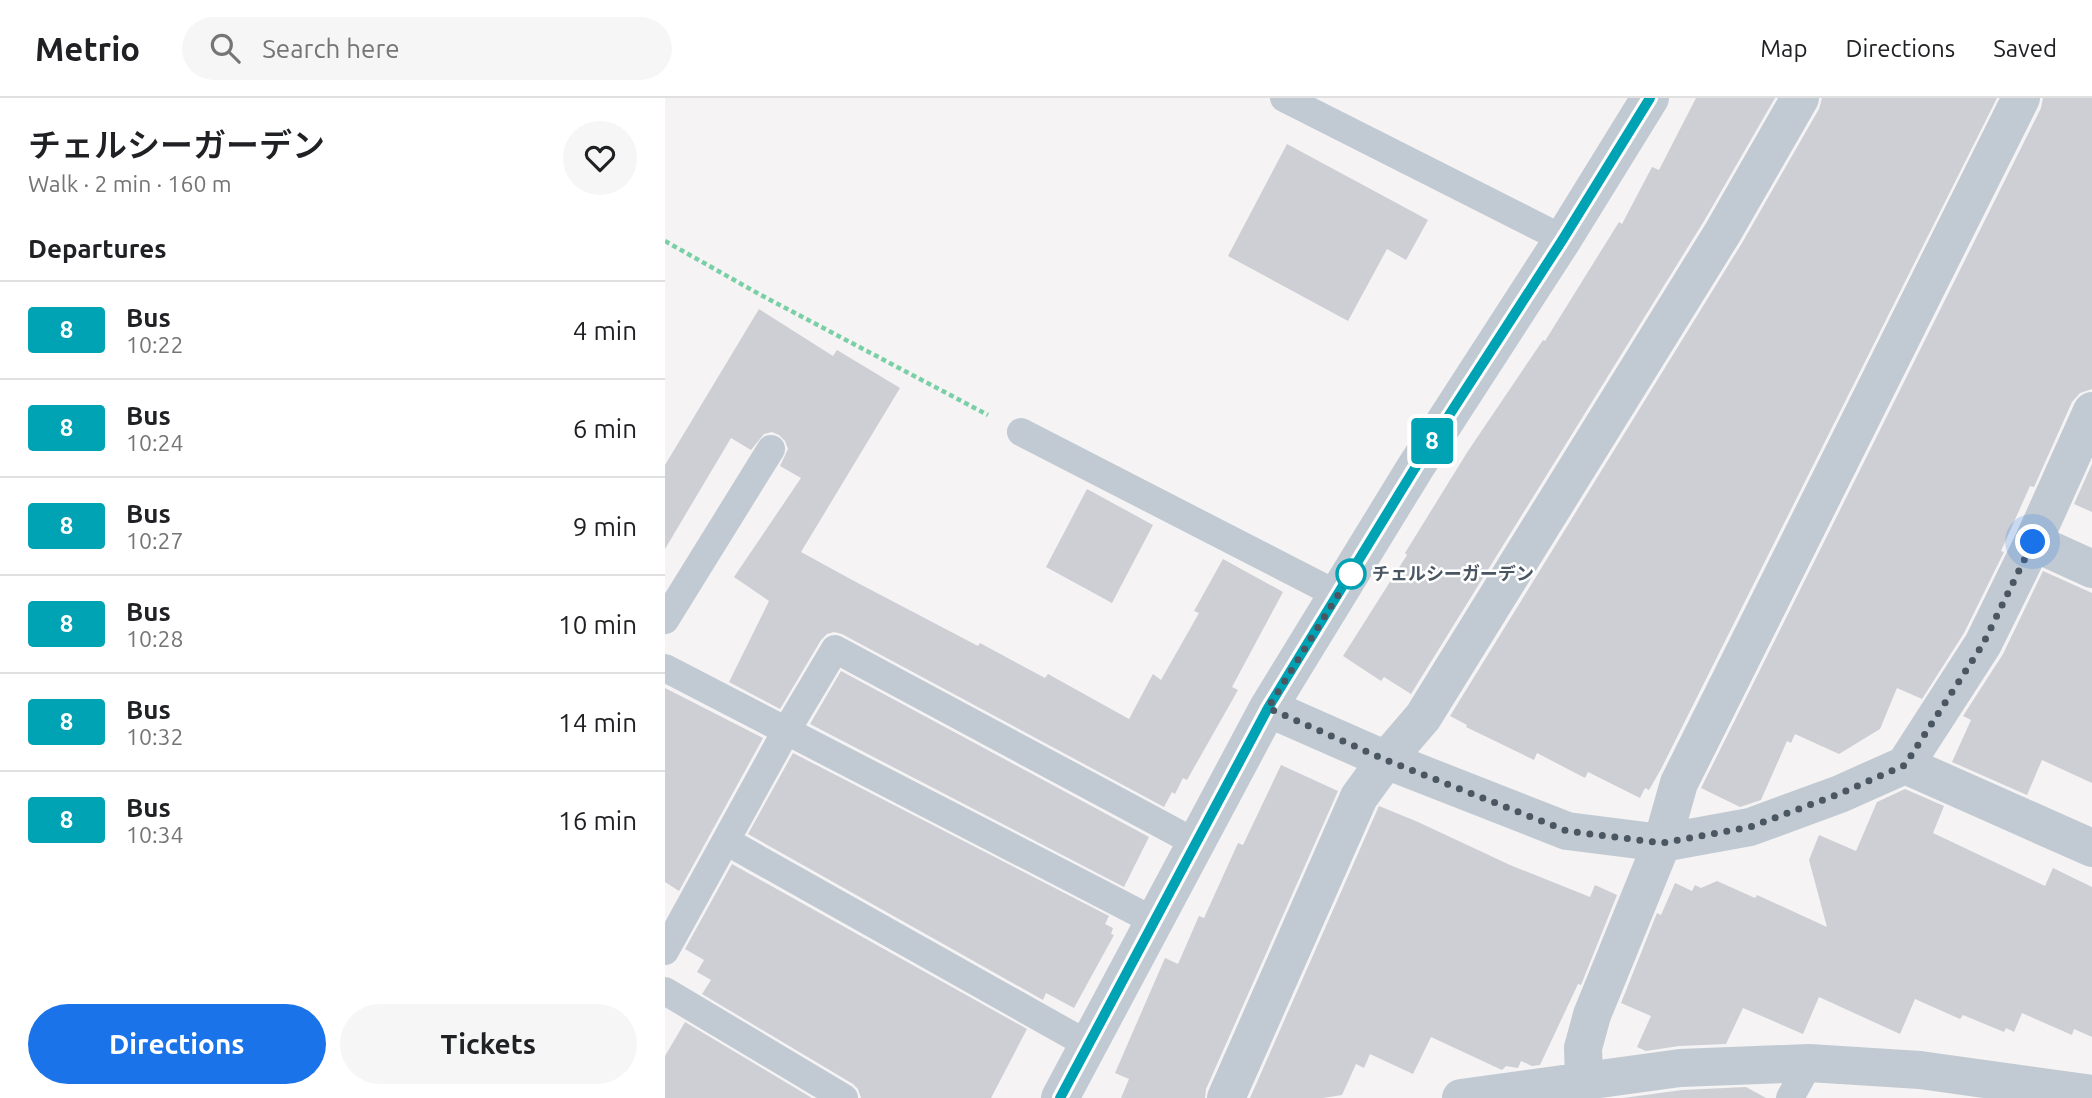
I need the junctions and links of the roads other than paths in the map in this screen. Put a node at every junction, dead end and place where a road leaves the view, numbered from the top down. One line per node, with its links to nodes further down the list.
1 (1284, 98): 5 (lane)
2 (1650, 98): 5 (street)
3 (1800, 98): 16 (street)
4 (2021, 98): 20 (street)
5 (1563, 239): 11 (street)
6 (2092, 411): 9 (street)
7 (1021, 432): 11 (lane)
8 (771, 449): 12 (lane)
9 (2033, 542): 10 (street); 17 (street)
10 (2092, 569)
11 (1338, 595): 14 (street)
12 (665, 620)
13 (665, 668): 15 (lane)
14 (1268, 708): 16 (street); 19 (street)
15 (785, 733): 18 (lane); 19 (lane); 22 (lane)
16 (1386, 760): 20 (street); 31 (street)
17 (1905, 765): 20 (street); 21 (street)
18 (726, 841): 23 (lane); 25 (lane)
19 (1196, 843): 22 (street)
20 (1662, 843): 27 (street)
21 (2092, 848)
22 (1154, 922): 25 (street)
23 (665, 951)
24 (665, 991): 29 (lane)
25 (1087, 1044): 30 (street)
26 (1808, 1063): 27 (street); 28 (street); 33 (lane)
27 (1584, 1089): 32 (street)
28 (2092, 1094)
29 (844, 1098)
30 (1060, 1098)
31 (1226, 1098)
32 (1461, 1098)
33 (1790, 1098)

